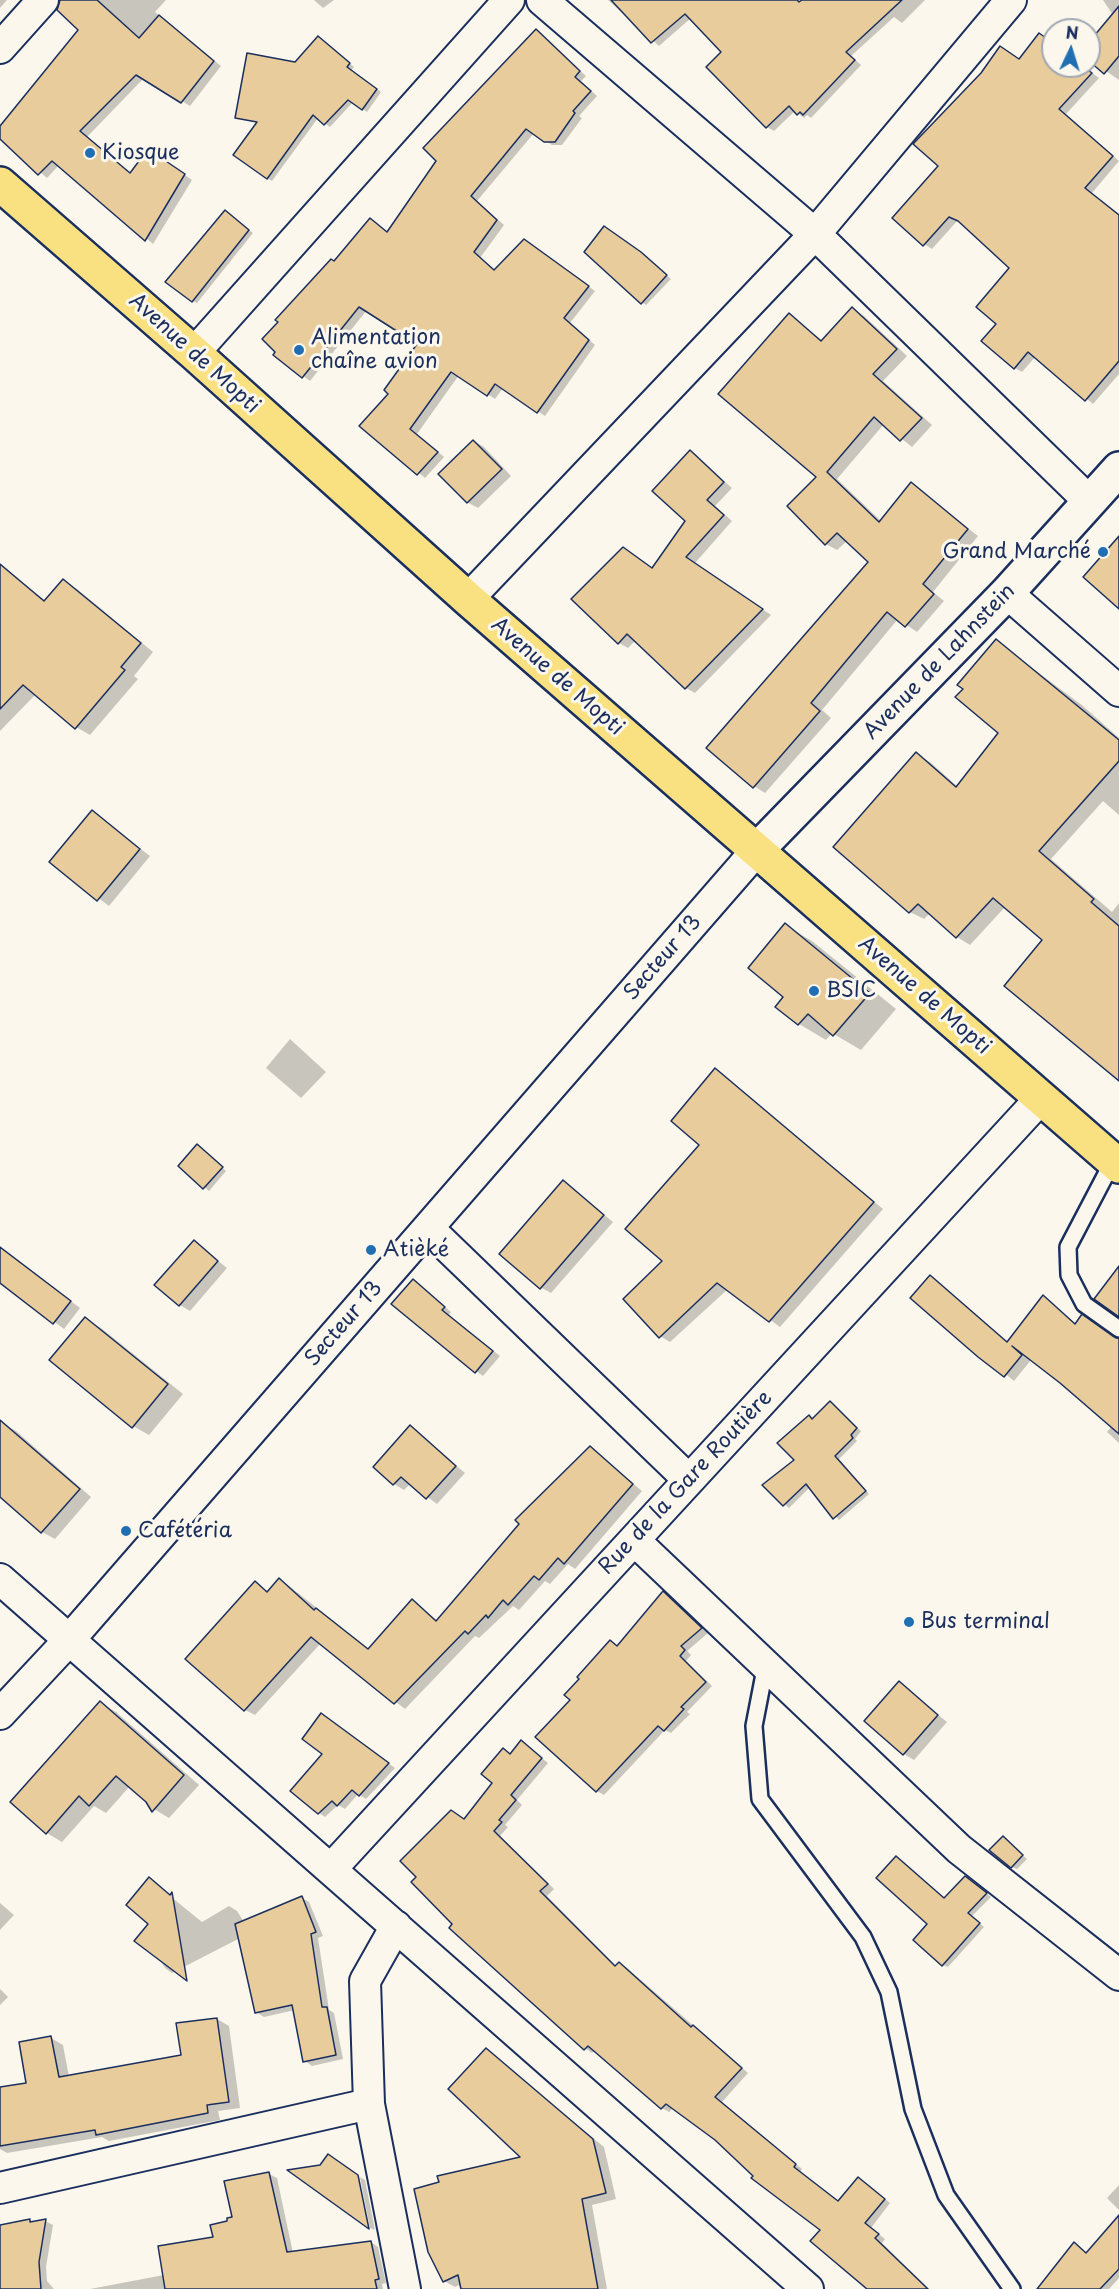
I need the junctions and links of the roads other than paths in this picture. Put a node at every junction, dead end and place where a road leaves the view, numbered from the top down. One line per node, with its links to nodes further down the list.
1 (43, 0): 5 (street)
2 (509, 0): 8 (street)
3 (542, 0): 7 (street)
4 (1011, 0): 7 (street)
5 (0, 48)
6 (0, 183): 8 (main road, Avenue de Mopti)
7 (815, 234): 10 (street); 12 (street)
8 (195, 353): 12 (main road, Avenue de Mopti)
9 (1119, 470): 10 (street, Avenue de Lahnstein)
10 (1090, 502): 11 (street, Avenue de Lahnstein)
11 (1007, 593): 13 (street); 14 (street, Avenue de Lahnstein)
12 (468, 599): 14 (main road, Avenue de Mopti)
13 (1119, 691)
14 (756, 851): 15 (main road, Avenue de Mopti); 17 (street, Secteur 13)
15 (1041, 1098): 16 (main road, Avenue de Mopti); 19 (street, Rue de la Gare Routière)
16 (1116, 1163): 18 (lane)
17 (428, 1228): 19 (street); 22 (street, Secteur 13)
18 (1119, 1329)
19 (689, 1480): 20 (street, Rue de la Gare Routière)
20 (634, 1540): 23 (street); 25 (street, Rue de la Gare Routière)
21 (0, 1579): 22 (street)
22 (70, 1639): 24 (street, Secteur 13); 25 (street)
23 (766, 1664): 27 (street); 32 (lane)
24 (0, 1714)
25 (331, 1869): 26 (street)
26 (396, 1926): 28 (street); 31 (street)
27 (1119, 1976)
28 (369, 2104): 29 (street); 30 (street)
29 (0, 2188)
30 (405, 2289)
31 (808, 2289)
32 (1012, 2289)

